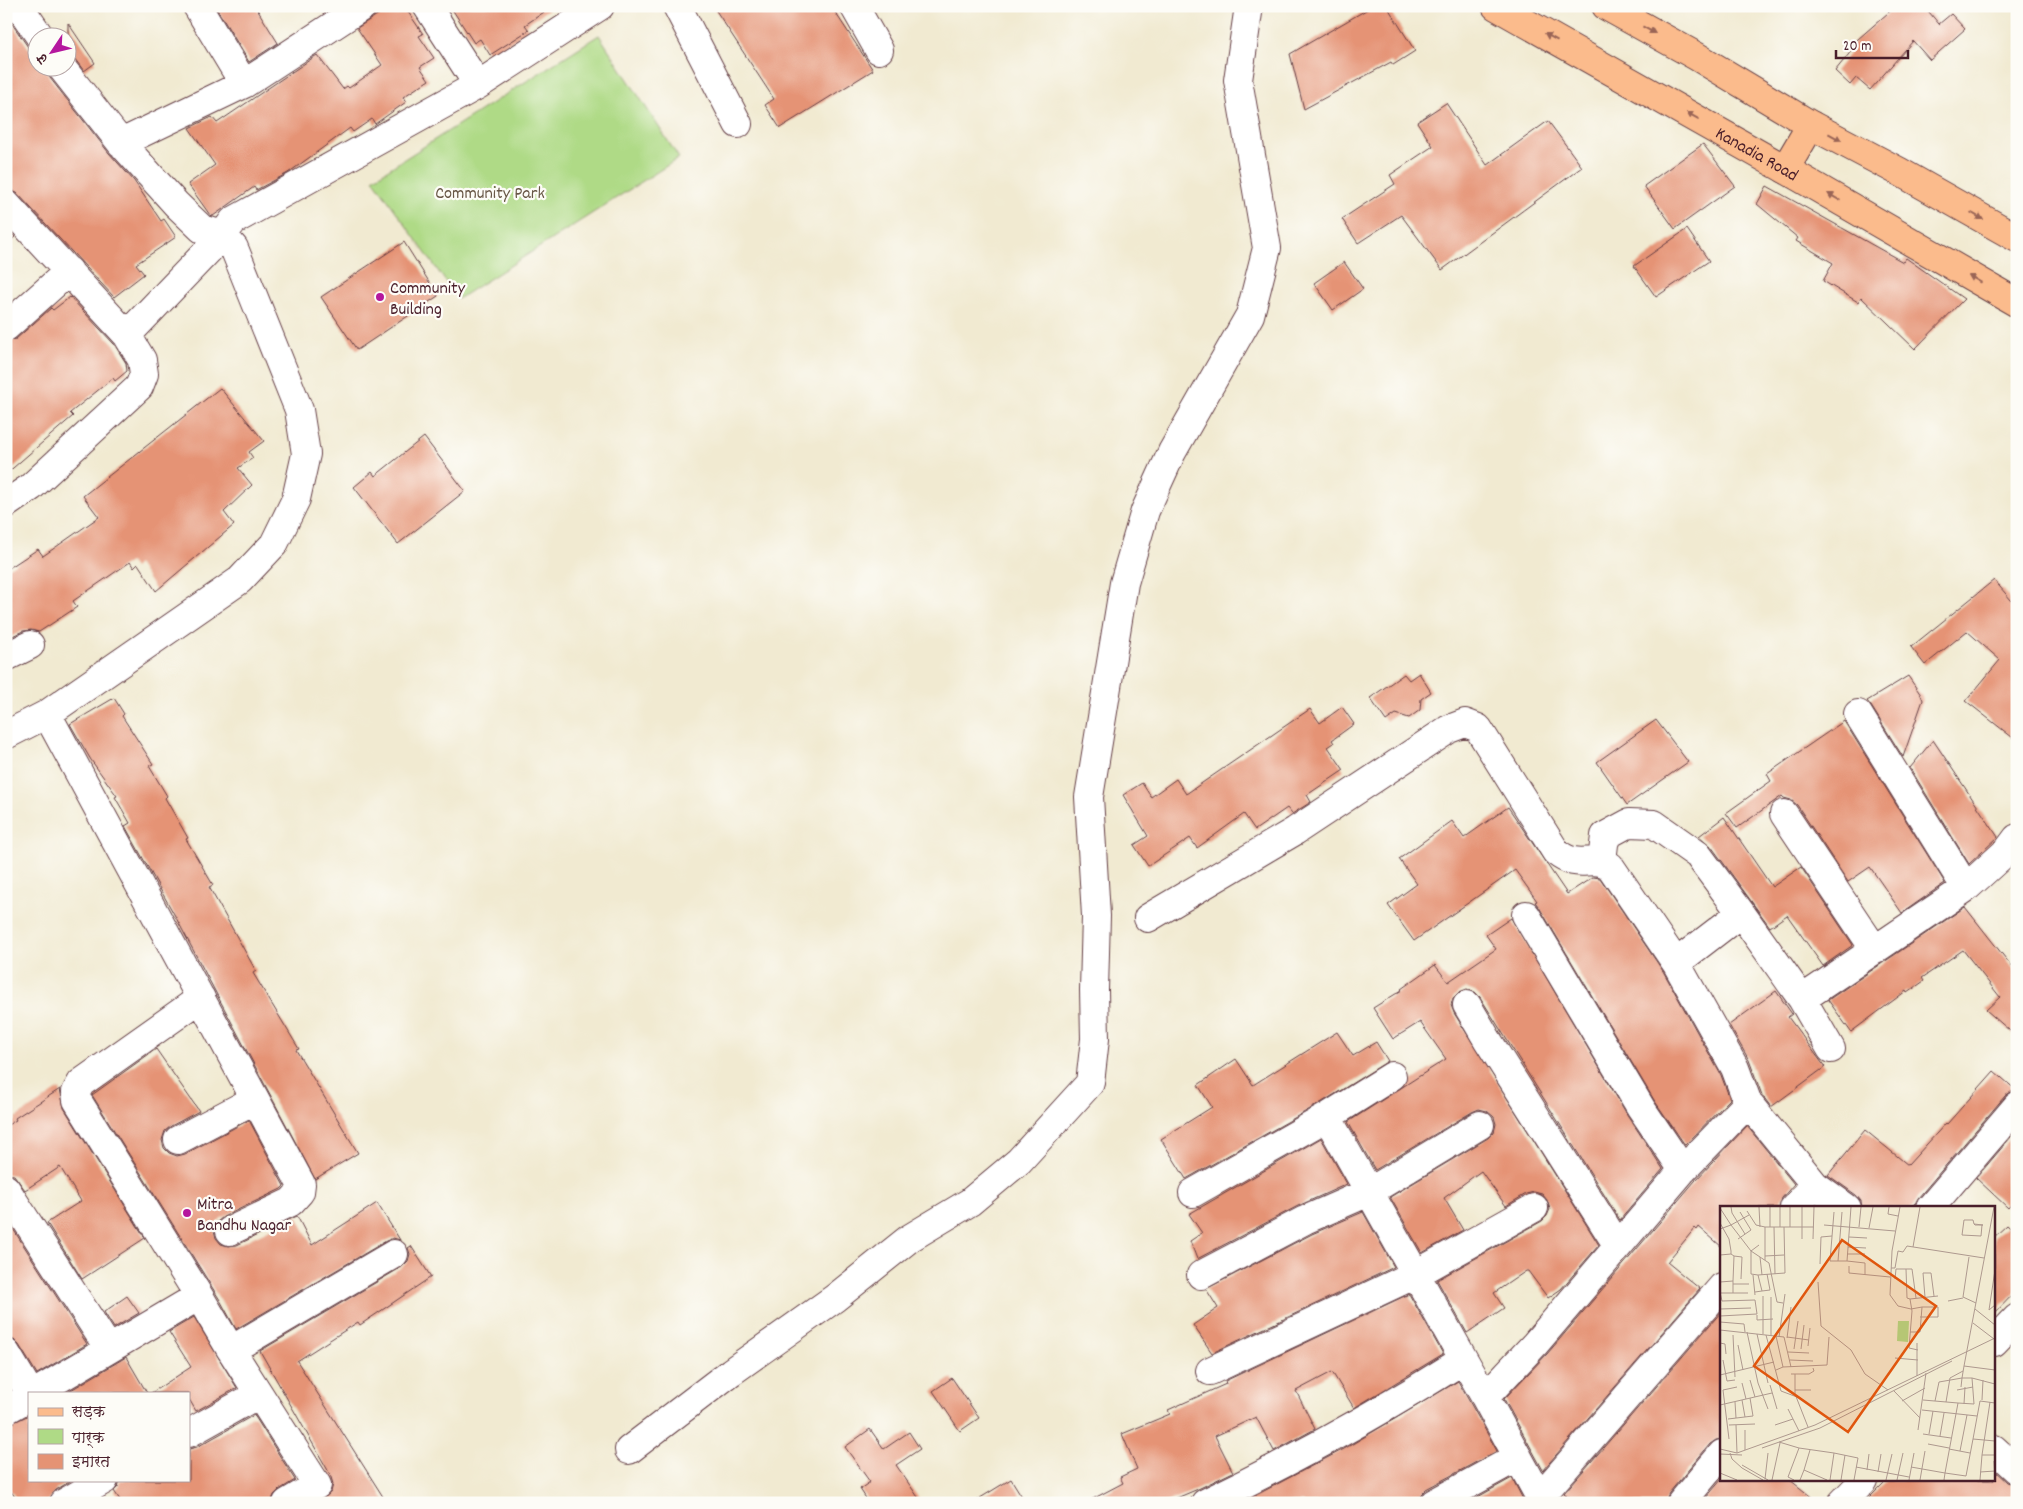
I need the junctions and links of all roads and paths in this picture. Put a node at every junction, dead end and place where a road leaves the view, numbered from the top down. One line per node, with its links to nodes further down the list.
1 (20, 6): 11 (street)
2 (197, 6): 14 (street)
3 (363, 6): 14 (street)
4 (426, 6): 15 (street)
5 (677, 6): 16 (street)
6 (854, 6): 12 (street)
7 (1249, 6): 83 (street)
8 (1496, 6): 19 (main road, Kanadia Road, one-way to 8)
9 (1606, 6): 17 (main road, one-way to 17)
10 (594, 8): 15 (street)
11 (34, 28)
12 (879, 50)
13 (70, 78): 18 (street)
14 (244, 84): 18 (street)
15 (478, 85): 21 (street)
16 (738, 124)
17 (1811, 125): 19 (main road); 22 (main road, one-way to 22)
18 (121, 143): 21 (street)
19 (1785, 169): 24 (main road, Kanadia Road, one-way to 19)
20 (6, 204): 23 (street)
21 (223, 235): 26 (street); 30 (street)
22 (2017, 238)
23 (68, 271): 25 (street); 26 (street)
24 (2017, 303)
25 (6, 327)
26 (127, 335): 27 (street)
27 (6, 504)
28 (30, 645): 29 (street)
29 (6, 657)
30 (46, 714): 32 (street); 42 (street)
31 (1858, 714): 36 (street)
32 (6, 735)
33 (1784, 814): 40 (street)
34 (2017, 838): 36 (street)
35 (1602, 861): 37 (street); 39 (street); 41 (street)
36 (1966, 888): 40 (street)
37 (1742, 913): 41 (street); 43 (street)
38 (1526, 915): 53 (street)
39 (1148, 918)
40 (1875, 950): 43 (street)
41 (1676, 963): 48 (street)
42 (200, 998): 47 (street); 68 (street)
43 (1802, 999): 45 (street)
44 (1468, 1005): 63 (street)
45 (1831, 1049)
46 (1392, 1076): 50 (street)
47 (254, 1100): 52 (street); 62 (street)
48 (1748, 1103): 53 (street); 54 (street)
49 (2017, 1106): 60 (street)
50 (1326, 1117): 56 (street); 57 (street)
51 (1480, 1126): 56 (street)
52 (178, 1140)
53 (1683, 1170): 63 (street)
54 (1815, 1185): 58 (street); 59 (street)
55 (6, 1189): 71 (street)
56 (1369, 1192): 65 (street); 66 (street)
57 (1193, 1193)
58 (1796, 1206)
59 (1844, 1206)
60 (1932, 1206)
61 (1534, 1208): 65 (street)
62 (230, 1231)
63 (1618, 1246): 80 (street)
64 (394, 1254): 72 (street)
65 (1416, 1274): 74 (street); 75 (street)
66 (1201, 1276)
67 (1720, 1289): 91 (street)
68 (199, 1296): 71 (street); 72 (street)
69 (2017, 1318): 70 (street)
70 (1996, 1340)
71 (110, 1349): 77 (street)
72 (231, 1350): 78 (street)
73 (6, 1353): 76 (street)
74 (1463, 1360): 80 (street); 94 (street)
75 (1210, 1371)
76 (29, 1392)
77 (37, 1392)
78 (259, 1394): 82 (street); 90 (street)
79 (28, 1397): 81 (street)
80 (1485, 1397): 86 (street)
81 (6, 1410)
82 (190, 1432)
83 (629, 1450)
84 (1996, 1451): 87 (street)
85 (1720, 1456): 96 (street)
86 (1518, 1457): 91 (street); 95 (street)
87 (2017, 1470)
88 (101, 1482): 92 (street)
89 (1862, 1482): 97 (street)
90 (323, 1494): 93 (street)
91 (1542, 1500)
92 (64, 1503)
93 (287, 1503)
94 (1205, 1503)
95 (1434, 1503)
96 (1681, 1503)
97 (1842, 1503)

